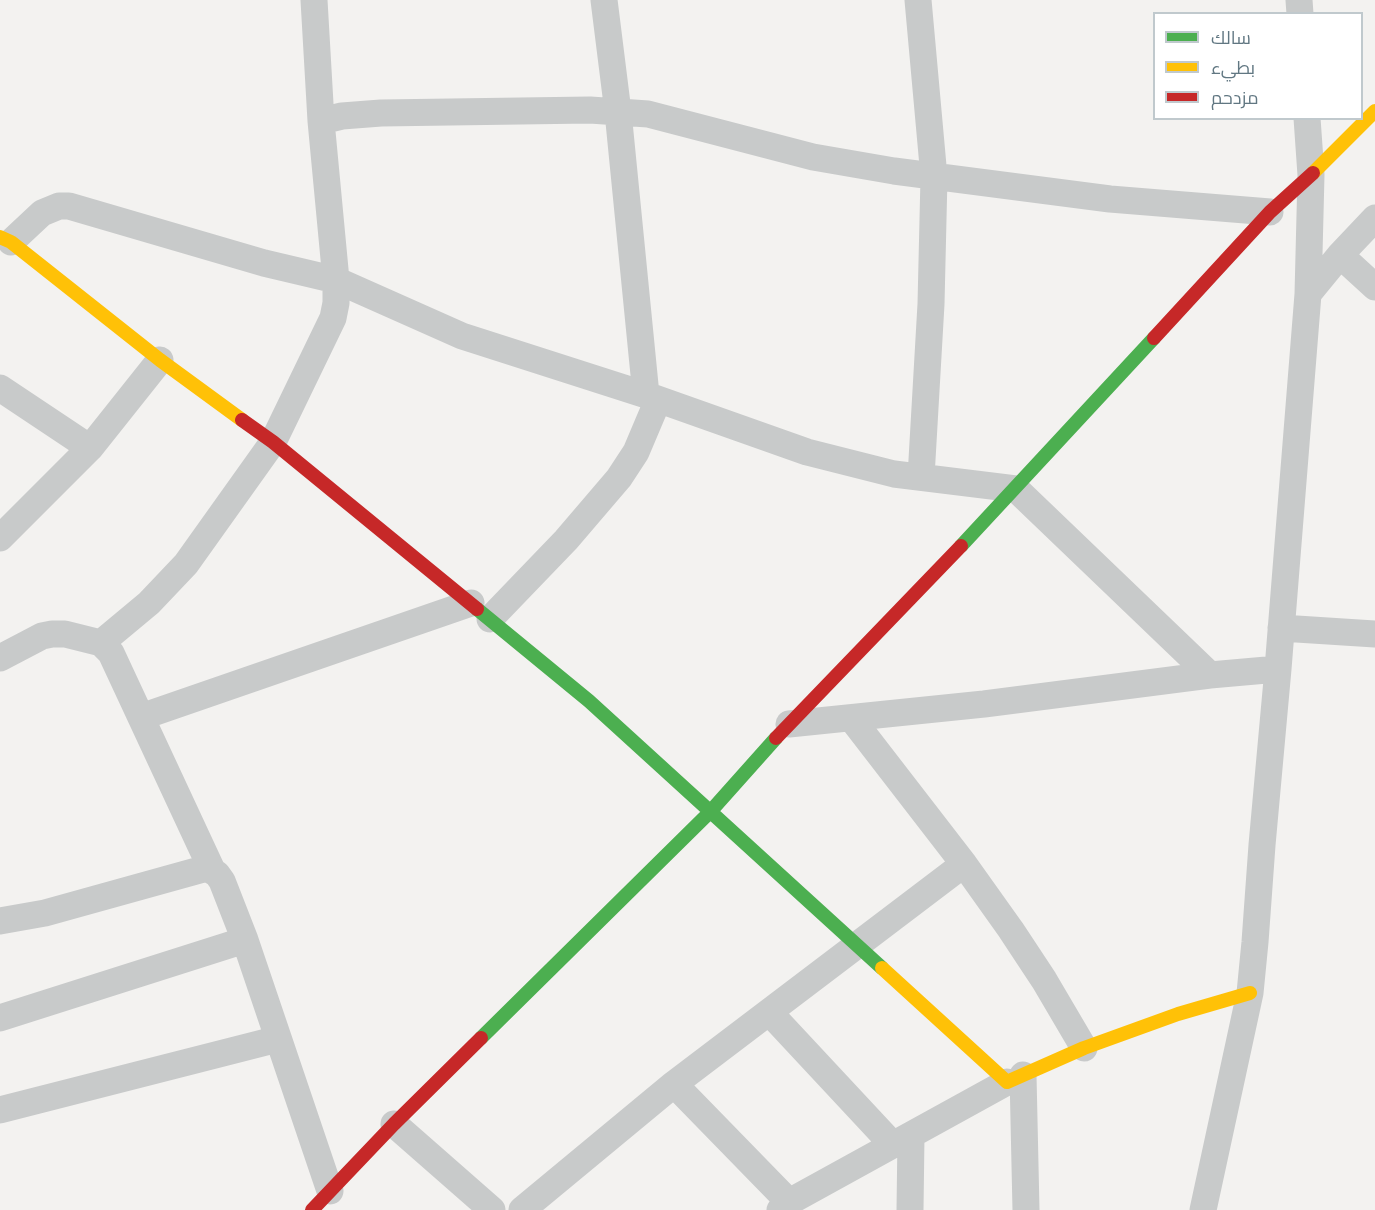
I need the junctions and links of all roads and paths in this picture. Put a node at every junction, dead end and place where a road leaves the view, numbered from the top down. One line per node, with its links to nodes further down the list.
1 (314, 0): 7 (street)
2 (604, 0): 5 (street)
3 (918, 0): 9 (street)
4 (1375, 111): 8 (street)
5 (618, 112): 7 (street); 9 (street); 19 (street)
6 (1307, 120): 8 (street)
7 (321, 121): 14 (street)
8 (1311, 175): 10 (street); 16 (street)
9 (934, 177): 10 (street); 22 (street)
10 (1270, 212): 23 (street)
11 (1375, 218): 13 (street)
12 (6, 240): 14 (street); 17 (street)
13 (1340, 255): 15 (street); 16 (street)
14 (336, 280): 19 (street); 20 (street)
15 (1375, 287)
16 (1308, 294): 26 (street)
17 (160, 360): 20 (street); 21 (street)
18 (0, 388): 21 (street)
19 (652, 398): 22 (street); 25 (street)
20 (273, 442): 25 (street); 28 (street)
21 (90, 448): 24 (street)
22 (921, 477): 23 (street)
23 (1016, 489): 31 (street); 34 (street)
24 (0, 538)
25 (480, 611): 32 (street); 35 (street)
26 (1281, 628): 27 (street); 30 (street)
27 (1375, 634)
28 (101, 643): 29 (street); 32 (street)
29 (0, 658)
30 (1278, 669): 31 (street); 41 (street)
31 (1210, 675): 33 (street)
32 (141, 717): 37 (street)
33 (852, 719): 34 (street); 36 (street)
34 (789, 724): 35 (street)
35 (710, 812): 40 (street); 49 (street)
36 (964, 864): 40 (street); 45 (street)
37 (212, 870): 38 (street); 39 (street)
38 (0, 921)
39 (245, 940): 43 (street); 44 (street)
40 (856, 945): 42 (street); 46 (street)
41 (1250, 993): 45 (street); 57 (street)
42 (769, 1012): 47 (street); 50 (street)
43 (0, 1018)
44 (278, 1039): 48 (street); 51 (street)
45 (1084, 1048): 46 (street)
46 (1015, 1078): 50 (street); 56 (street)
47 (674, 1084): 52 (street); 54 (street)
48 (0, 1110)
49 (394, 1124): 51 (street); 53 (street)
50 (902, 1140): 52 (street); 55 (street)
51 (321, 1201)
52 (785, 1206)
53 (492, 1210)
54 (522, 1210)
55 (910, 1210)
56 (1026, 1210)
57 (1203, 1210)

